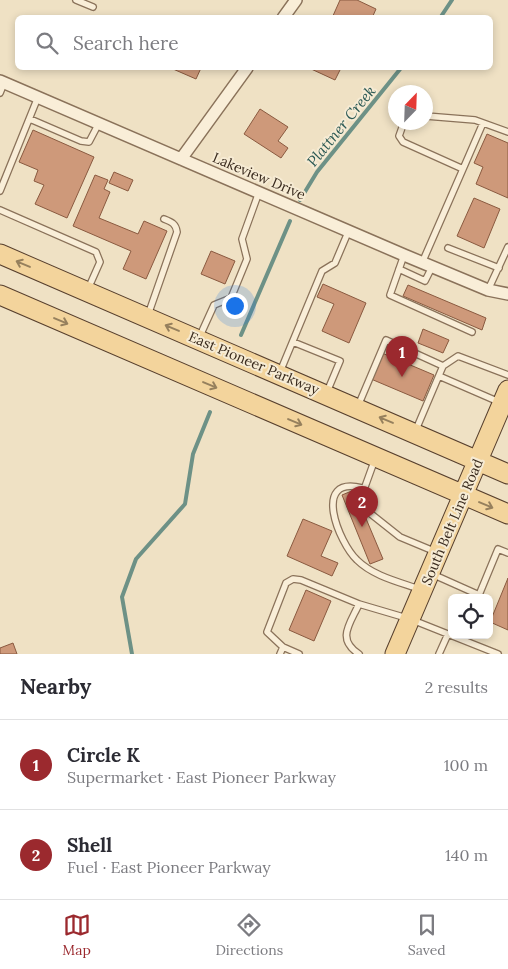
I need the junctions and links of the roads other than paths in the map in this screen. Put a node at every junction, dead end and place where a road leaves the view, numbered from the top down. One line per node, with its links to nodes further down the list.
1 (76, 0): 3 (lane)
2 (296, 0): 4 (street)
3 (94, 7)
4 (285, 15)
5 (246, 70): 14 (street)
6 (1, 85): 7 (street, Lakeview Drive)
7 (38, 97): 9 (lane); 10 (street, Lakeview Drive)
8 (433, 117): 11 (lane)
9 (30, 119): 10 (lane); 16 (lane)
10 (99, 123): 14 (street, Lakeview Drive)
11 (483, 123): 13 (lane); 15 (lane)
12 (401, 130): 15 (lane)
13 (508, 132)
14 (181, 159): 17 (street, Lakeview Drive)
15 (463, 169): 25 (lane)
16 (0, 191)
17 (259, 192): 20 (street, Lakeview Drive); 34 (lane)
18 (0, 210): 29 (lane)
19 (164, 219): 32 (lane)
20 (349, 230): 24 (street, Lakeview Drive); 35 (lane)
21 (508, 247): 26 (lane)
22 (448, 248): 26 (lane)
23 (0, 254): 29 (main road, East Pioneer Parkway, one-way to 23)
24 (404, 255): 25 (street, Lakeview Drive); 27 (lane)
25 (427, 265): 27 (lane); 28 (street, Lakeview Drive)
26 (499, 268): 28 (lane)
27 (399, 269): 33 (lane)
28 (488, 290): 31 (street, Lakeview Drive)
29 (87, 291): 32 (main road, East Pioneer Parkway)
30 (0, 294): 44 (main road, one-way to 44)
31 (508, 294)
32 (147, 317): 34 (main road, East Pioneer Parkway, one-way to 32)
33 (472, 332)
34 (198, 339): 37 (main road, East Pioneer Parkway)
35 (293, 342): 37 (lane); 40 (lane)
36 (443, 366): 38 (lane); 39 (lane); 42 (lane)
37 (279, 374): 40 (main road, East Pioneer Parkway)
38 (508, 375)
39 (439, 376): 41 (lane); 43 (lane)
40 (326, 394): 42 (main road, East Pioneer Parkway)
41 (505, 397): 45 (main road, South Belt Line Road)
42 (357, 408): 43 (main road, East Pioneer Parkway, one-way to 42)
43 (415, 432): 45 (main road, East Pioneer Parkway)
44 (376, 457): 47 (lane); 48 (main road)
45 (479, 460): 46 (main road, East Pioneer Parkway); 48 (main road, South Belt Line Road)
46 (508, 474)
47 (362, 488): 50 (lane); 53 (lane)
48 (464, 495): 49 (main road, one-way to 49); 50 (main road, South Belt Line Road)
49 (508, 514)
50 (439, 553): 52 (main road, South Belt Line Road)
51 (508, 553): 55 (lane)
52 (430, 573): 53 (main road, South Belt Line Road); 54 (lane)
53 (422, 591): 57 (main road, South Belt Line Road)
54 (472, 594)
55 (479, 594)
56 (359, 604): 57 (lane); 61 (lane); 64 (lane)
57 (410, 619): 58 (lane); 65 (main road, South Belt Line Road)
58 (448, 634)
59 (448, 639): 66 (lane)
60 (461, 639): 67 (lane)
61 (283, 647): 62 (lane); 63 (lane)
62 (280, 654)
63 (299, 654)
64 (358, 654)
65 (395, 654)
66 (439, 654)
67 (498, 654)

